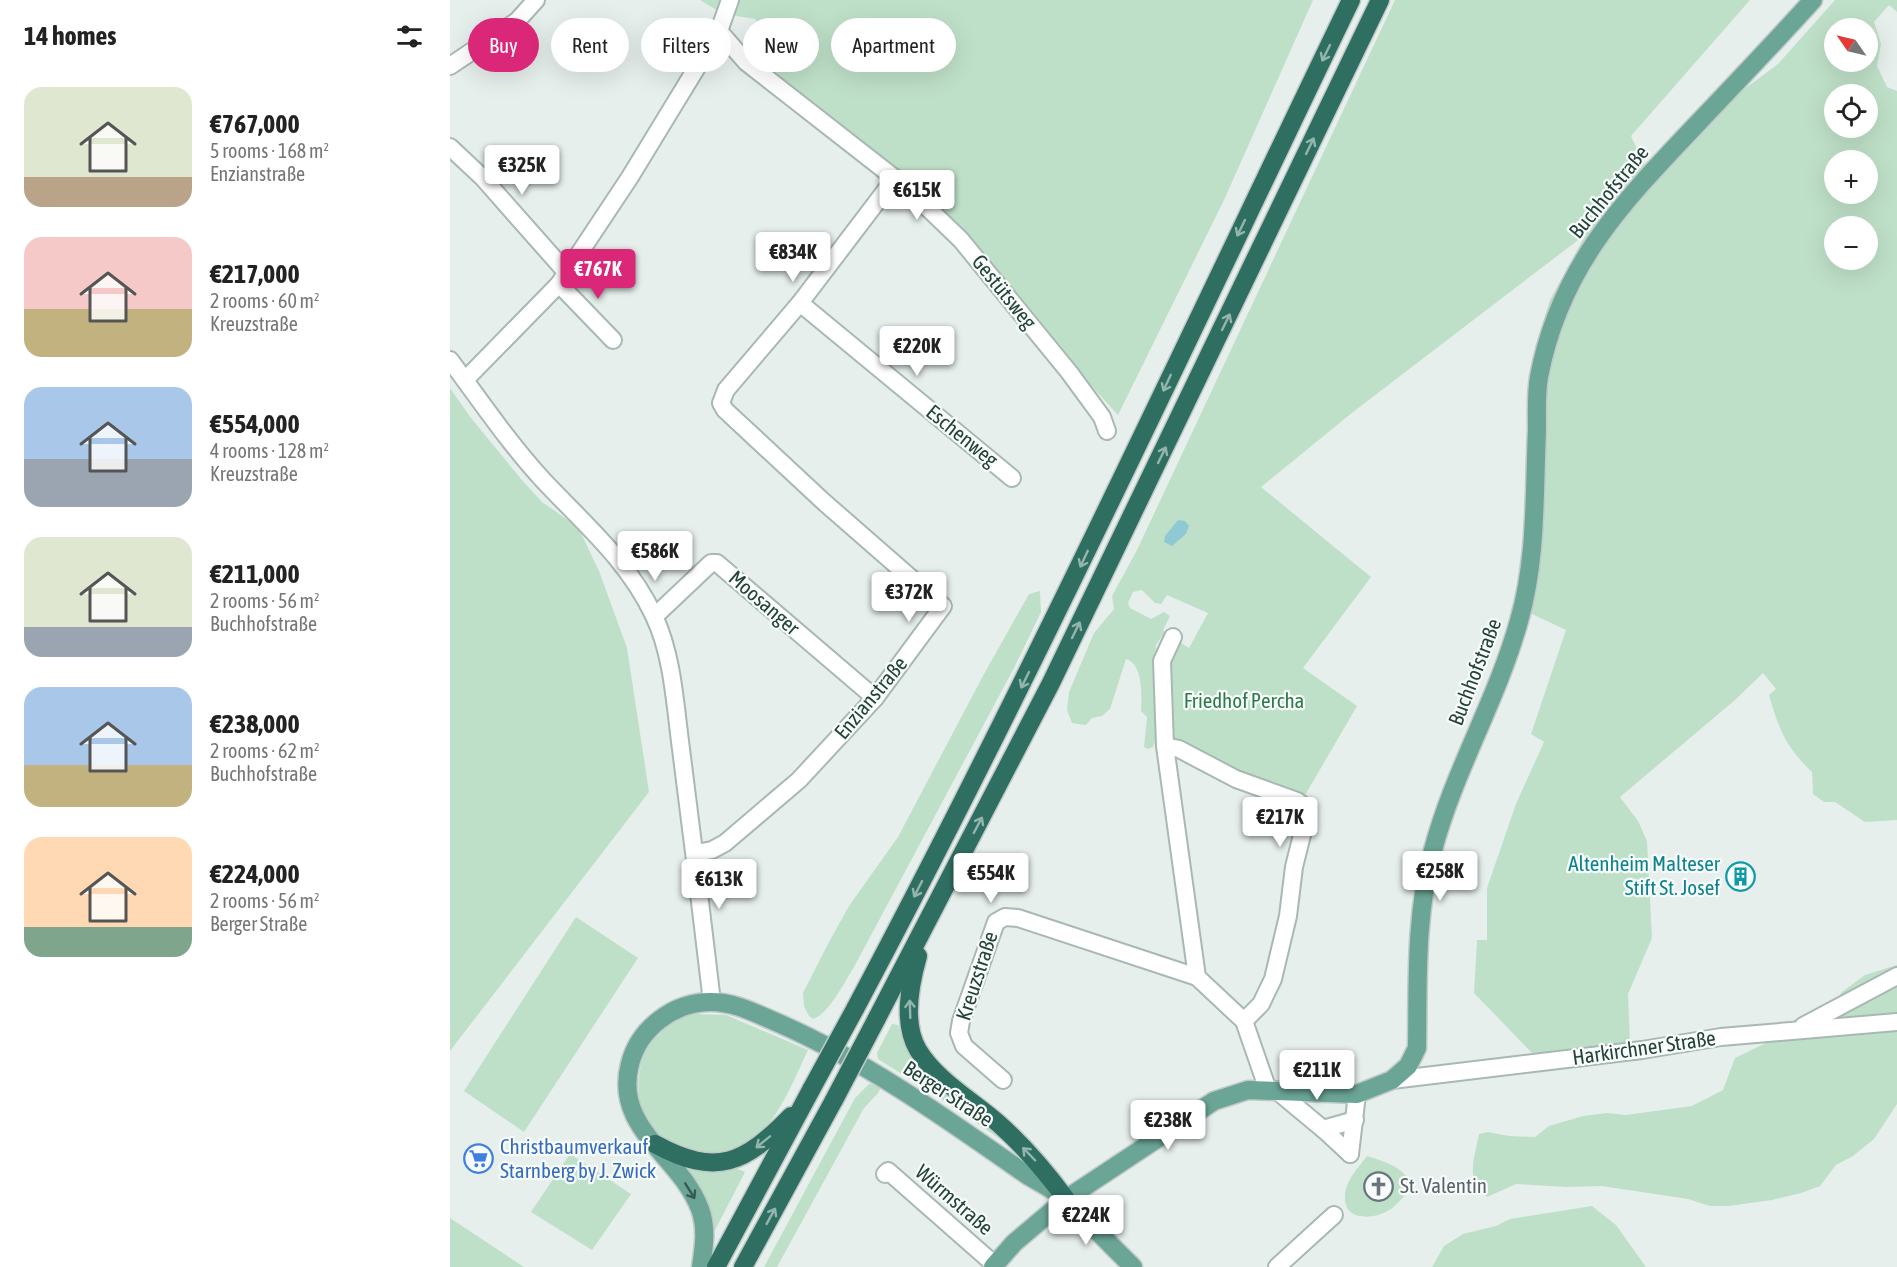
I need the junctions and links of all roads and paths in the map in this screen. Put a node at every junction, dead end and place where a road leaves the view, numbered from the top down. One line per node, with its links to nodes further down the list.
1 (536, 0): 8 (street)
2 (730, 0): 6 (street)
3 (1351, 0): 35 (highway, one-way to 35, bridge)
4 (1380, 0): 24 (highway, one-way to 4)
5 (1813, 0): 32 (main road, Buchhofstraße)
6 (724, 18)
7 (731, 45): 11 (street, Gestütsweg)
8 (450, 66)
9 (694, 72): 12 (street)
10 (450, 147): 12 (street)
11 (895, 178): 13 (street); 17 (street, Gestütsweg)
12 (563, 278): 14 (street); 16 (street)
13 (800, 303): 18 (street, Eschenweg); 21 (street, Enzianstraße)
14 (613, 340)
15 (450, 360): 16 (street)
16 (465, 380): 19 (street)
17 (1107, 430)
18 (1012, 478)
19 (655, 616): 21 (street, Moosanger); 23 (street)
20 (1173, 637): 22 (street)
21 (875, 698): 23 (street, Enzianstraße)
22 (1165, 746): 26 (street); 28 (street)
23 (696, 853): 27 (street)
24 (941, 896): 40 (highway, one-way to 24); 45 (highway, one-way to 24, bridge)
25 (1897, 976): 30 (street)
26 (1197, 977): 28 (street, Kreuzstraße); 31 (street, Kreuzstraße)
27 (712, 1002): 38 (main road); 40 (main road, Berger Straße)
28 (1244, 1022): 33 (street, Kreuzstraße)
29 (1897, 1022): 30 (street, Harkirchner Straße)
30 (1797, 1029): 32 (street, Harkirchner Straße)
31 (1003, 1080)
32 (1392, 1080): 34 (main road, Buchhofstraße)
33 (1272, 1090): 34 (main road, Buchhofstraße); 37 (street); 40 (main road, Buchhofstraße)
34 (1357, 1094): 36 (street)
35 (809, 1095): 38 (highway, one-way to 38); 44 (highway)
36 (1355, 1120): 37 (street); 37 (street)
37 (1323, 1130)
38 (655, 1144): 43 (main road, one-way to 43)
39 (885, 1174): 42 (street, Würmstraße)
40 (1066, 1199): 42 (main road, Würmstraße); 46 (main road, Berger Straße)
41 (1334, 1215): 47 (street)
42 (994, 1266)
43 (701, 1267)
44 (716, 1267)
45 (743, 1267)
46 (1133, 1267)
47 (1277, 1267)

